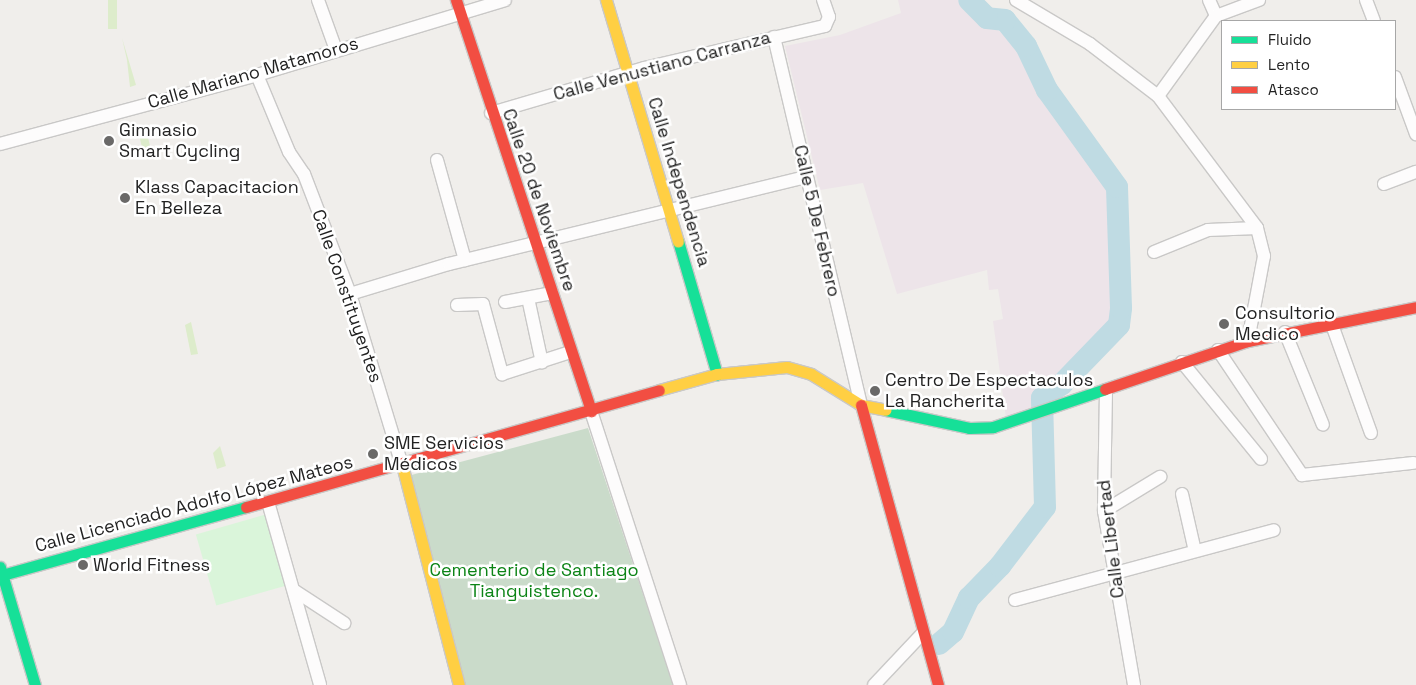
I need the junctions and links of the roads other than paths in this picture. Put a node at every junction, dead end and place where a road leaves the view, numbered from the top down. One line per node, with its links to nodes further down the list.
1 (318, 0): 13 (street)
2 (505, 0): 9 (street, Calle Mariano Matamoros)
3 (606, 0): 14 (main road, Calle Independencia)
4 (824, 0): 12 (street, Calle Venustiano Carranza)
5 (1016, 0): 17 (street)
6 (1209, 0): 10 (street)
7 (1259, 0): 10 (street)
8 (1366, 0): 11 (street)
9 (458, 6): 13 (street, Calle Mariano Matamoros); 18 (main road, Calle 20 de Noviembre)
10 (1216, 16): 17 (street)
11 (1374, 20)
12 (774, 37): 14 (street, Calle Venustiano Carranza); 23 (street, Calle 5 De Febrero)
13 (336, 50): 15 (street, Calle Mariano Matamoros)
14 (628, 72): 18 (street, Calle Venustiano Carranza); 25 (main road, Calle Independencia)
15 (257, 75): 20 (street, Calle Mariano Matamoros); 31 (street, Calle Constituyentes)
16 (1396, 81): 19 (street)
17 (1158, 96): 26 (street)
18 (490, 113): 27 (main road, Calle 20 de Noviembre)
19 (1416, 134)
20 (0, 144)
21 (437, 160): 29 (street)
22 (1416, 172): 24 (street)
23 (806, 177): 25 (street); 45 (street, Calle 5 De Febrero)
24 (1384, 184)
25 (671, 212): 27 (street); 43 (main road, Calle Independencia)
26 (1257, 228): 28 (street); 38 (street)
27 (536, 246): 29 (street); 30 (main road, Calle 20 de Noviembre)
28 (1154, 252)
29 (464, 260): 31 (street)
30 (552, 293): 32 (street); 40 (main road, Calle 20 de Noviembre)
31 (350, 294): 51 (street, Calle Constituyentes)
32 (528, 298): 33 (street); 42 (street)
33 (505, 302)
34 (457, 305): 42 (street)
35 (1416, 307): 36 (main road, Calle Licenciado Adolfo López Mateos)
36 (1331, 322): 37 (main road, Calle Licenciado Adolfo López Mateos); 48 (street)
37 (1284, 332): 38 (main road, Calle Licenciado Adolfo López Mateos); 47 (street)
38 (1248, 341): 39 (main road, Calle Licenciado Adolfo López Mateos)
39 (1218, 350): 41 (main road, Calle Licenciado Adolfo López Mateos); 50 (street)
40 (570, 352): 42 (street); 46 (main road, Calle 20 de Noviembre)
41 (1182, 362): 44 (main road, Calle Licenciado Adolfo López Mateos); 49 (street)
42 (542, 363)
43 (717, 374): 45 (main road, Calle Licenciado Adolfo López Mateos); 46 (main road, Calle Licenciado Adolfo López Mateos)
44 (1106, 391): 45 (main road, Calle Licenciado Adolfo López Mateos); 55 (street, Calle Libertad)
45 (861, 405): 63 (main road)
46 (591, 411): 51 (main road, Calle Licenciado Adolfo López Mateos); 67 (street)
47 (1323, 426)
48 (1371, 433)
49 (1261, 459)
50 (1413, 463)
51 (402, 465): 54 (main road, Calle Licenciado Adolfo López Mateos); 66 (main road)
52 (1160, 477): 55 (street)
53 (1182, 494): 57 (street)
54 (268, 502): 59 (main road, Calle Licenciado Adolfo López Mateos); 60 (street)
55 (1104, 511): 58 (street, Calle Libertad)
56 (1274, 530): 57 (street)
57 (1195, 551): 58 (street)
58 (1113, 572): 61 (street); 70 (street, Calle Libertad)
59 (1, 573): 64 (main road)
60 (295, 591): 62 (street); 65 (street)
61 (1015, 600)
62 (344, 623)
63 (922, 634): 68 (street); 69 (main road)
64 (35, 685)
65 (320, 685)
66 (459, 685)
67 (680, 685)
68 (874, 685)
69 (938, 685)
70 (1134, 685)

